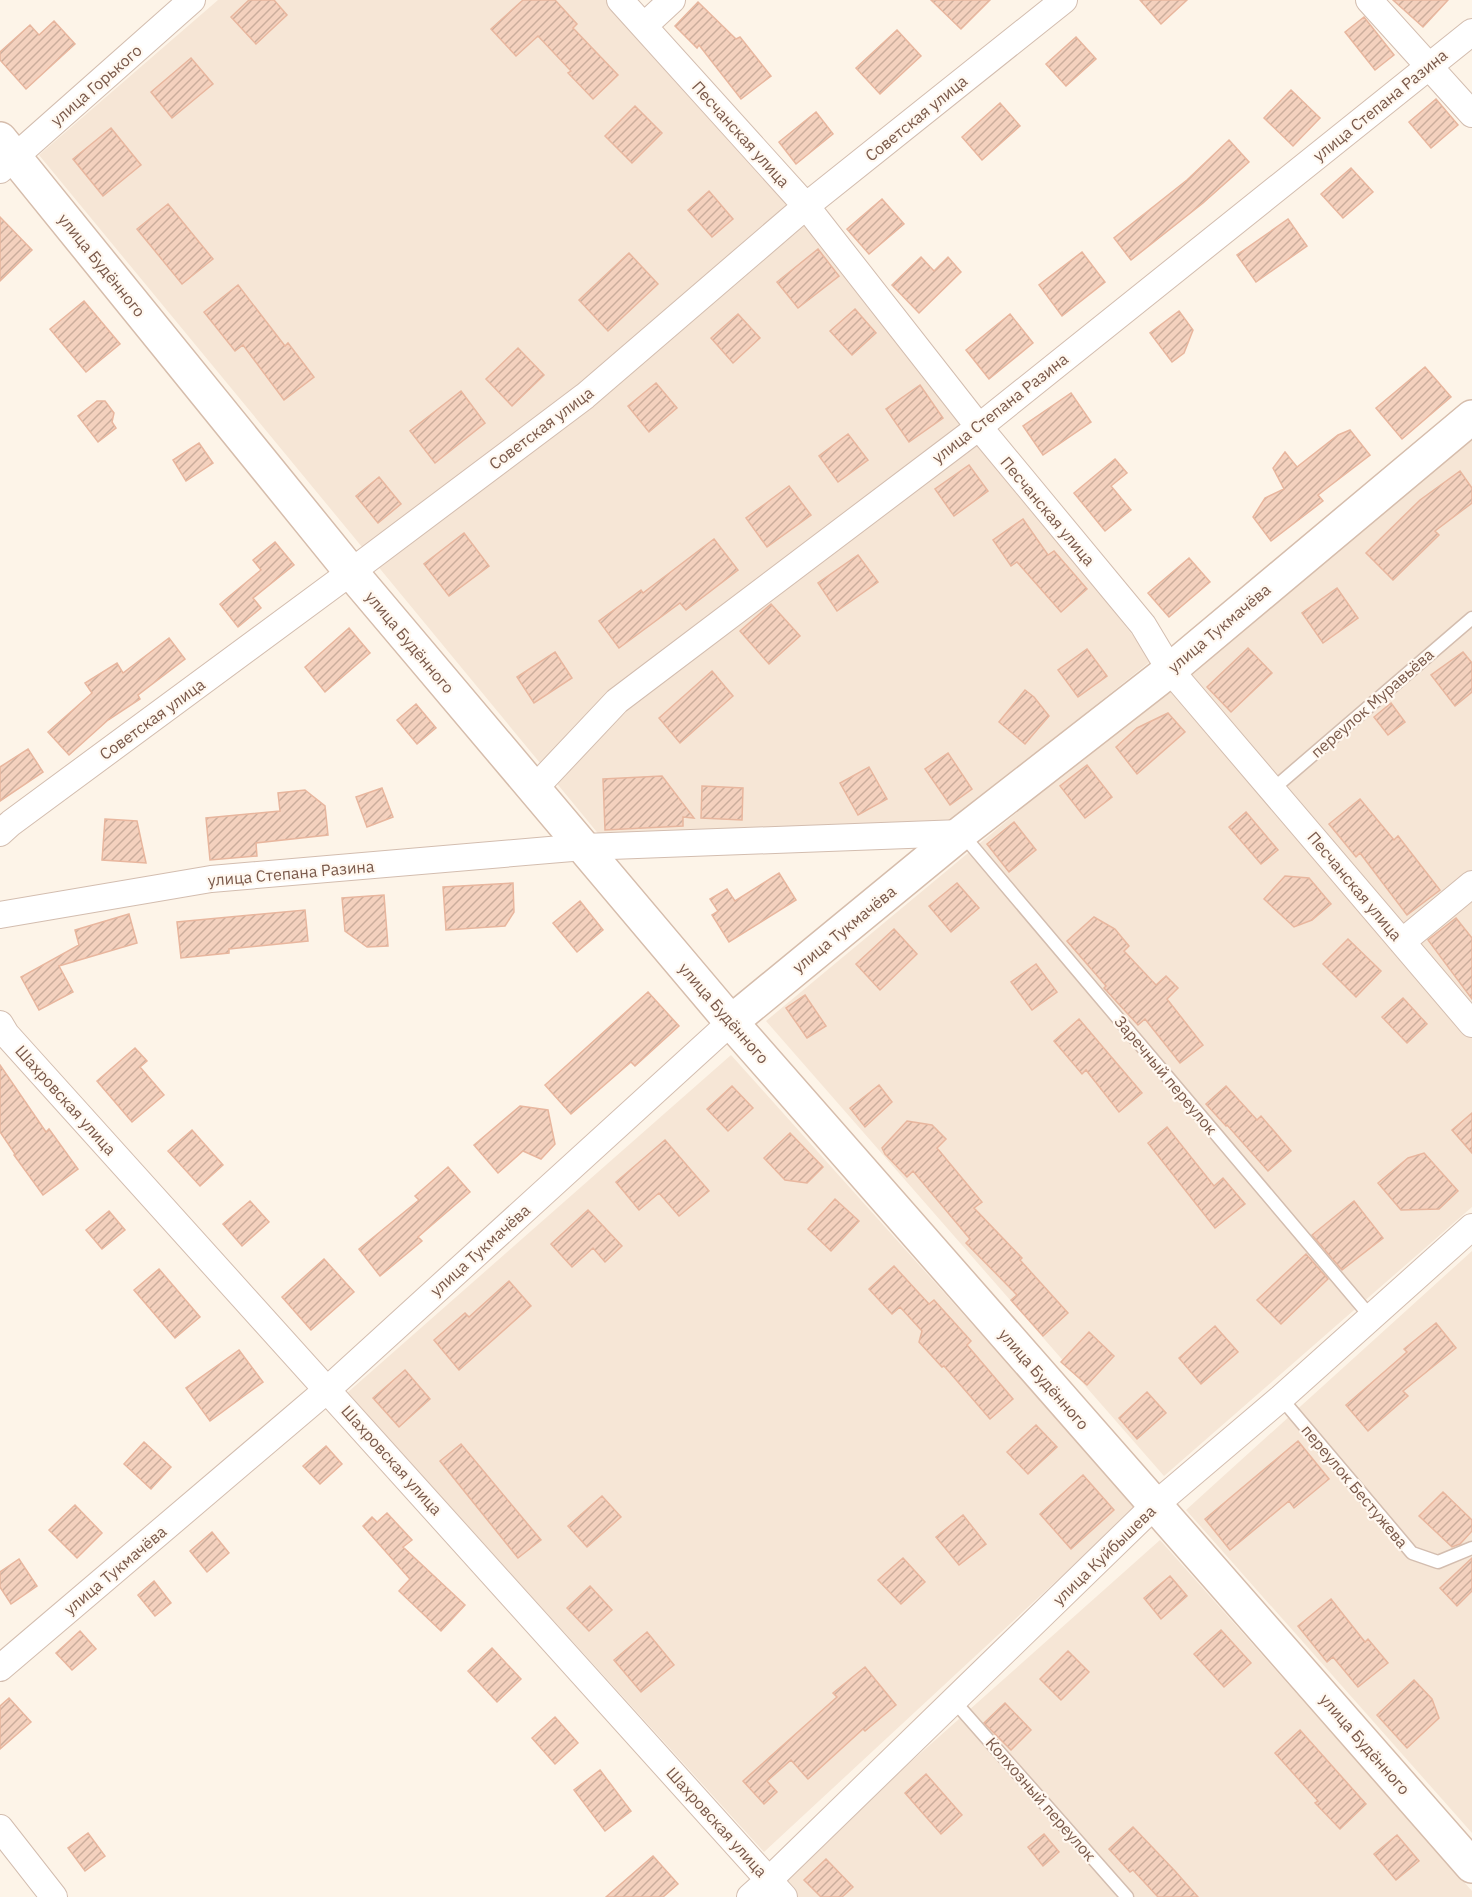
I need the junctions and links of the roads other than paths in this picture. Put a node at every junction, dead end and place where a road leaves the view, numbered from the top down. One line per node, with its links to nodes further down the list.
1 (192, 0): 10 (street, улица Горького)
2 (620, 0): 6 (street, Песчанская улица)
3 (672, 0): 6 (street)
4 (1064, 0): 11 (street, Советская улица)
5 (1369, 0): 8 (street)
6 (644, 26): 11 (street, Песчанская улица)
7 (1472, 32): 8 (street, улица Степана Разина)
8 (1428, 67): 9 (street); 13 (street, улица Степана Разина)
9 (1472, 114)
10 (5, 155): 14 (street, улица Будённого)
11 (806, 206): 13 (street, Песчанская улица); 14 (street, Советская улица)
12 (1472, 417): 16 (street, улица Тукмачёва)
13 (979, 427): 16 (street, Песчанская улица); 17 (street, улица Степана Разина)
14 (351, 572): 17 (street, улица Будённого); 19 (street, Советская улица)
15 (1472, 618): 18 (lane, переулок Муравьёва)
16 (1170, 670): 18 (street, Песчанская улица); 20 (street, улица Тукмачёва)
17 (534, 789): 21 (street, улица Будённого)
18 (1273, 789): 24 (street, Песчанская улица)
19 (0, 833)
20 (961, 833): 21 (street); 25 (street, улица Тукмачёва); 29 (lane, Заречный переулок)
21 (584, 847): 23 (street, улица Степана Разина); 25 (street, улица Будённого)
22 (1472, 884): 24 (street)
23 (0, 915)
24 (1402, 942): 27 (street, Песчанская улица)
25 (731, 1022): 30 (street, улица Тукмачёва); 32 (street, улица Будённого)
26 (0, 1024): 30 (street, Шахровская улица)
27 (1472, 1024)
28 (1472, 1227): 29 (street, улица Куйбышева)
29 (1370, 1317): 31 (street, улица Куйбышева)
30 (328, 1389): 34 (street, улица Тукмачёва); 38 (street, Шахровская улица)
31 (1281, 1398): 32 (street, улица Куйбышева); 33 (lane, переулок Бестужева)
32 (1155, 1505): 35 (street, улица Куйбышева); 37 (street, улица Будённого)
33 (1472, 1548)
34 (0, 1668)
35 (954, 1701): 38 (street, улица Куйбышева); 41 (lane, Колхозный переулок)
36 (0, 1828): 39 (street)
37 (1472, 1866)
38 (777, 1889): 40 (street, улица Куйбышева)
39 (54, 1897)
40 (750, 1897)
41 (1127, 1897)

